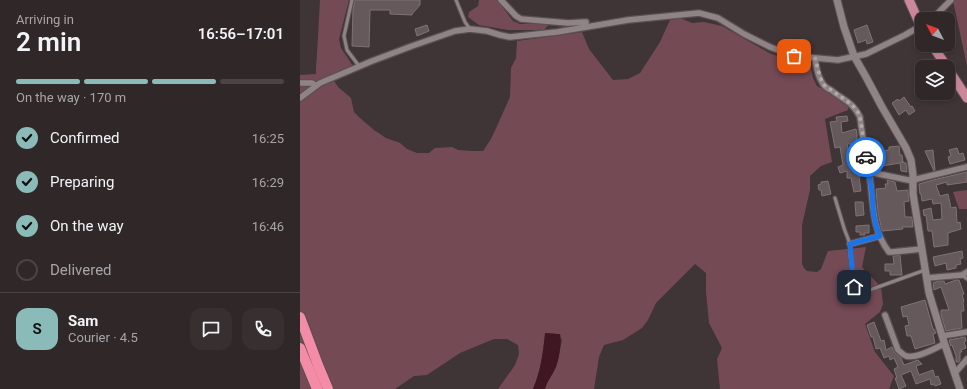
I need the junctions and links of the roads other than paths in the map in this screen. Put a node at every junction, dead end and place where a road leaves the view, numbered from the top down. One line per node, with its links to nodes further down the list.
1 (352, 0): 14 (lane)
2 (456, 0): 10 (lane)
3 (501, 0): 9 (street)
4 (836, 0): 12 (street)
5 (908, 0): 8 (main road)
6 (951, 0): 7 (street)
7 (939, 12)
8 (915, 15)
9 (586, 22)
10 (471, 29): 13 (street); 14 (street)
11 (915, 30): 12 (street)
12 (854, 56): 13 (street); 22 (street)
13 (815, 58): 21 (street)
14 (359, 66): 17 (street)
15 (955, 80): 19 (main road)
16 (300, 83): 17 (street)
17 (316, 86): 18 (street)
18 (300, 98)
19 (967, 98)
20 (967, 167): 22 (street)
21 (869, 172): 22 (street); 24 (street)
22 (913, 180): 26 (street)
23 (836, 198): 25 (lane)
24 (880, 236): 25 (street); 26 (street)
25 (850, 244): 30 (lane)
26 (922, 249): 28 (street)
27 (964, 273): 28 (street); 29 (lane)
28 (926, 274): 31 (lane); 35 (street)
29 (967, 280)
30 (854, 287)
31 (867, 291)
32 (885, 315): 36 (street)
33 (300, 317): 41 (highway)
34 (967, 332): 35 (street)
35 (942, 336): 36 (street)
36 (944, 344): 39 (street)
37 (300, 348): 40 (highway)
38 (967, 359): 39 (street)
39 (955, 373): 42 (street)
40 (317, 389)
41 (328, 389)
42 (960, 389)

